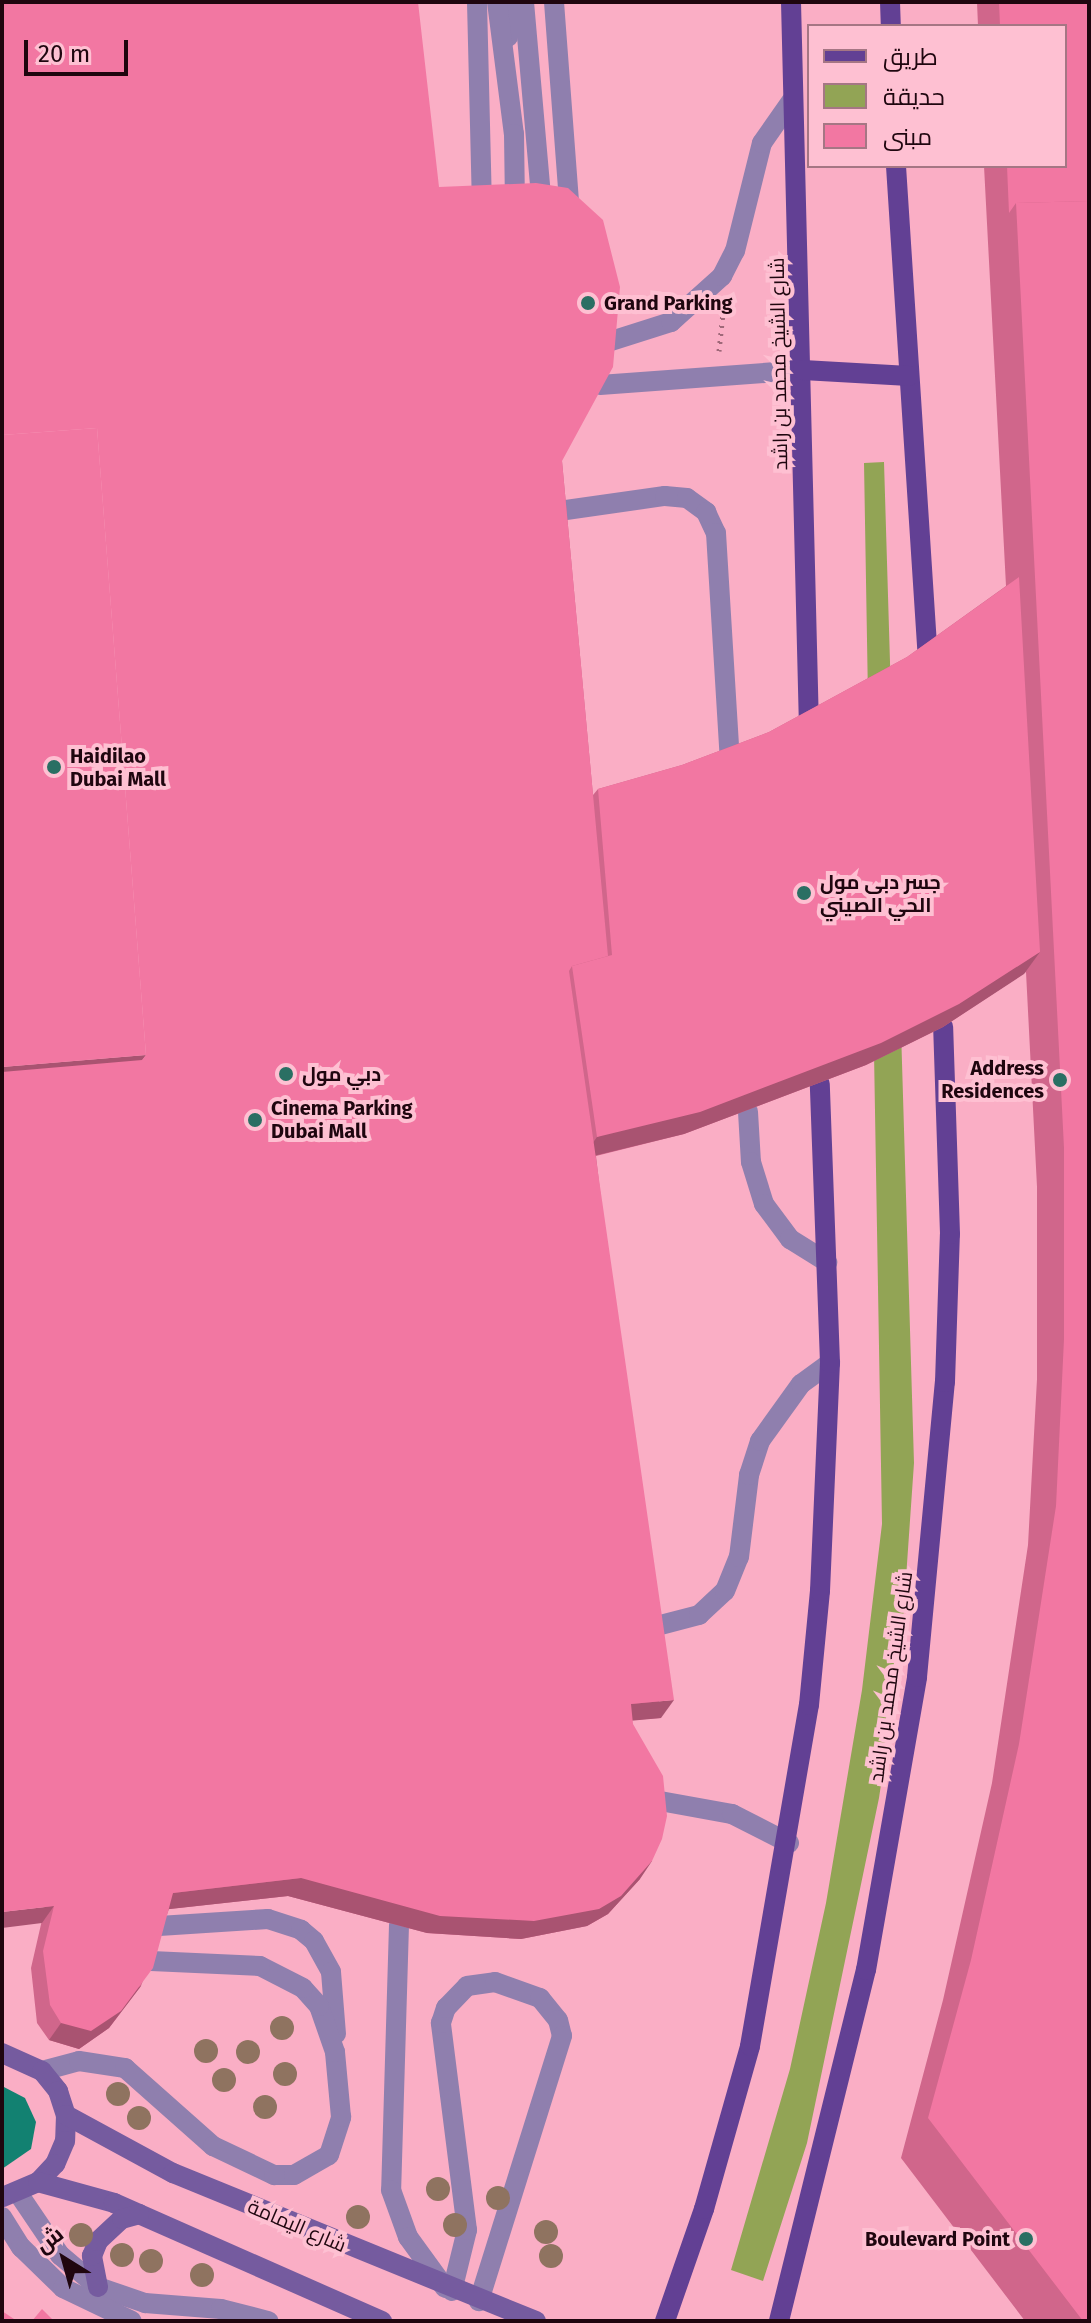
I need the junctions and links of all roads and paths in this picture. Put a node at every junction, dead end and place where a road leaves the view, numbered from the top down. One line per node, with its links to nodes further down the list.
1 (477, 2): 12 (lane)
2 (497, 2): 14 (lane, bridge)
3 (508, 2): 11 (lane, bridge)
4 (524, 2): 15 (lane)
5 (554, 2): 13 (lane)
6 (791, 2): 9 (main road, شارع الشيخ محمد بن راشد)
7 (890, 2): 8 (main road)
8 (891, 24)
9 (792, 100): 17 (lane); 18 (main road, شارع الشيخ محمد بن راشد)
10 (896, 168): 20 (main road)
11 (507, 201)
12 (482, 202)
13 (570, 214)
14 (513, 226)
15 (544, 226)
16 (726, 311): 19 (path)
17 (608, 342)
18 (803, 370): 19 (lane); 20 (main road); 24 (main road, شارع الشيخ محمد بن راشد)
19 (719, 376): 21 (lane)
20 (909, 376): 23 (main road)
21 (600, 385)
22 (552, 512): 25 (lane)
23 (928, 655)
24 (809, 726)
25 (730, 763)
26 (943, 1027): 53 (main road, شارع الشيخ محمد بن راشد)
27 (820, 1084): 29 (main road)
28 (748, 1112): 29 (lane)
29 (827, 1262): 30 (main road)
30 (830, 1363): 31 (lane); 33 (main road)
31 (649, 1628)
32 (621, 1795): 33 (lane)
33 (789, 1843): 52 (main road)
34 (399, 1925): 46 (lane)
35 (159, 1926): 37 (lane)
36 (151, 1961): 37 (lane)
37 (335, 2052): 39 (lane)
38 (2, 2053): 39 (street)
39 (42, 2071): 40 (street)
40 (66, 2115): 41 (street); 46 (street, شارع اليمامة)
41 (38, 2182): 42 (street); 43 (street)
42 (10, 2195): 45 (lane)
43 (139, 2214): 45 (street); 50 (street)
44 (2, 2217): 48 (lane)
45 (98, 2287): 49 (lane)
46 (449, 2290): 47 (street, شارع اليمامة); 47 (lane)
47 (479, 2301): 51 (street, شارع اليمامة)
48 (132, 2321)
49 (268, 2321)
50 (382, 2321)
51 (536, 2321)
52 (665, 2321)
53 (779, 2321)

